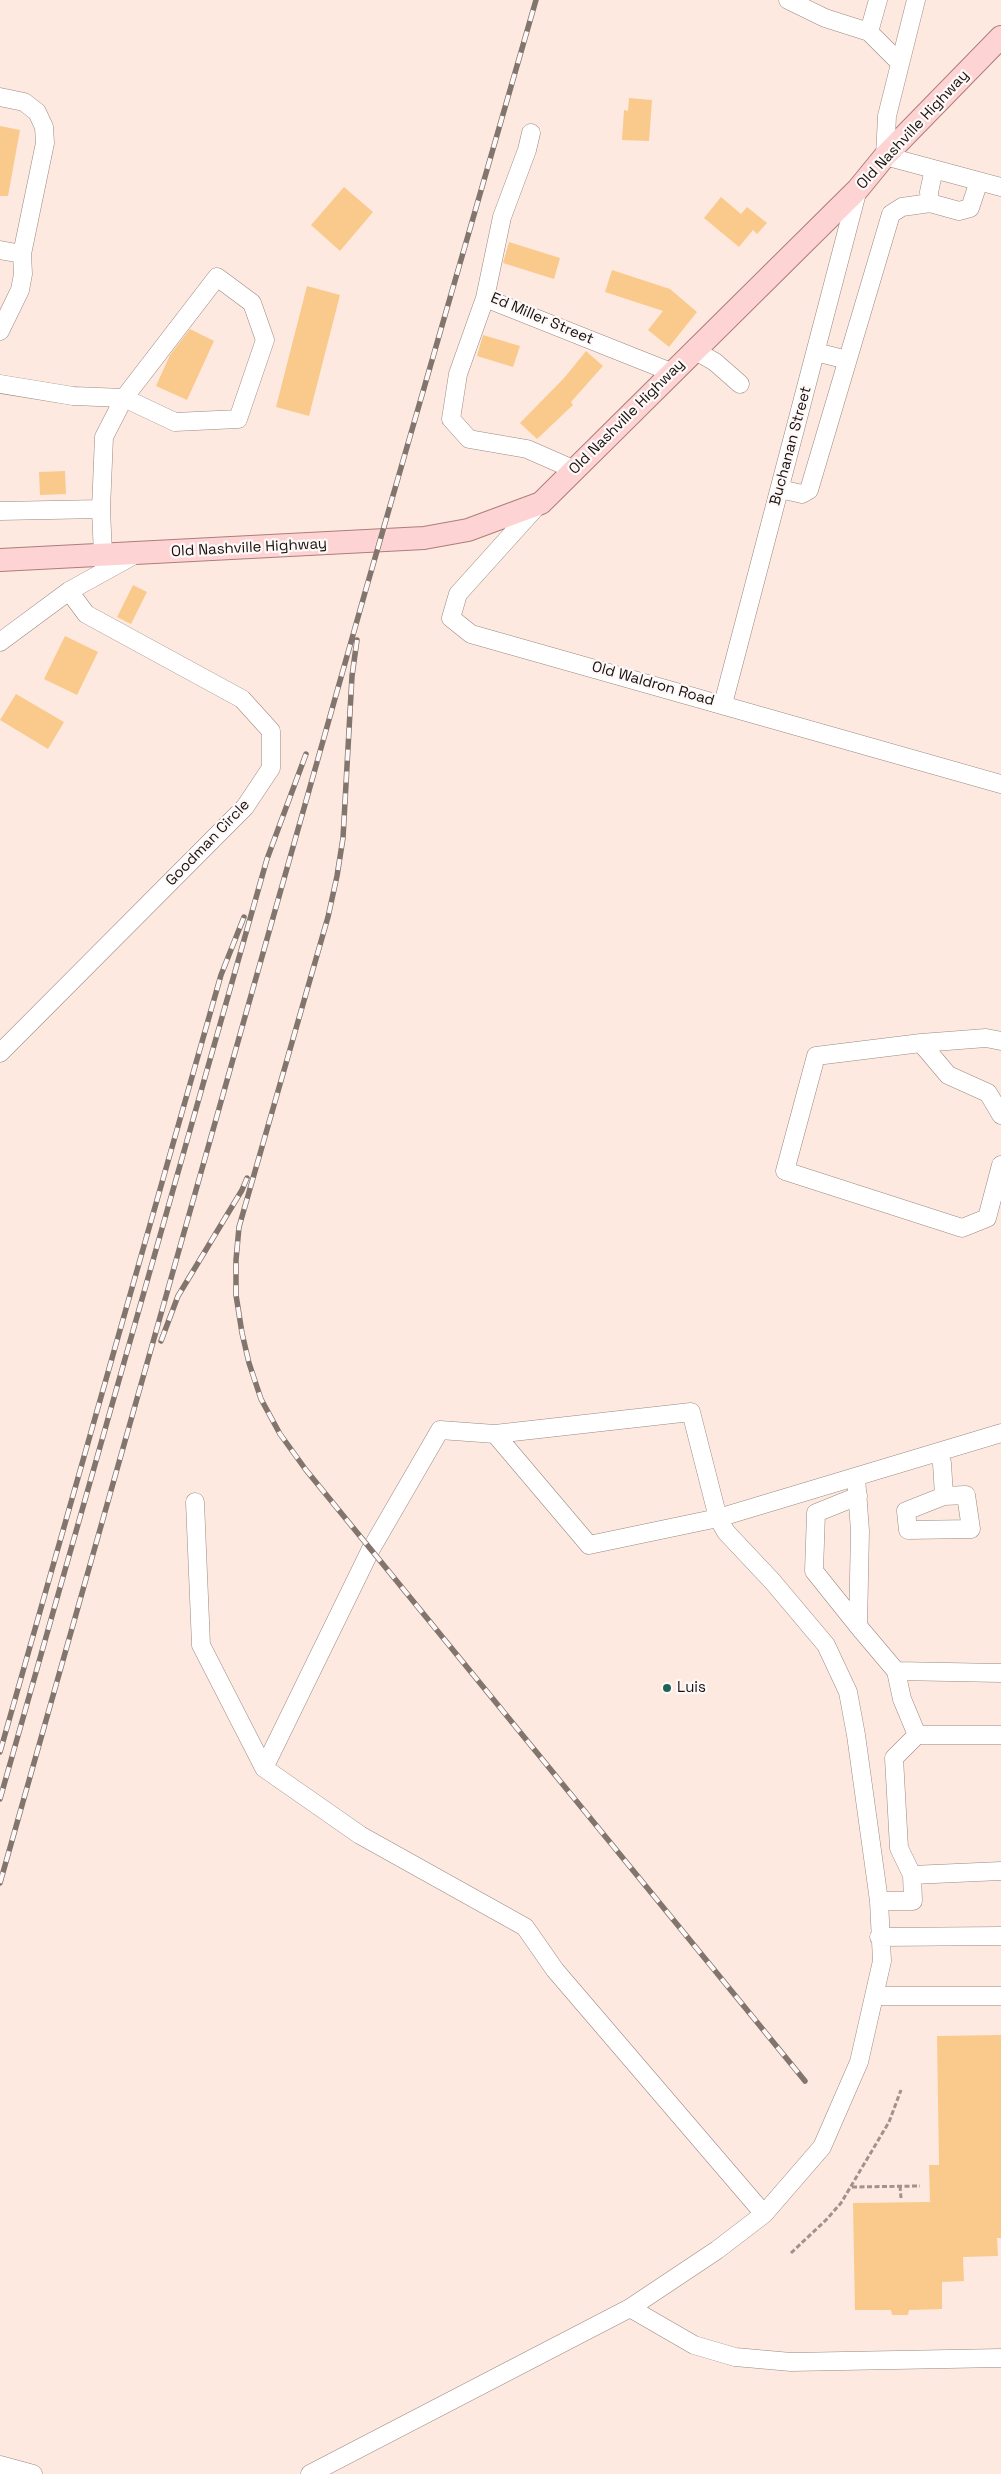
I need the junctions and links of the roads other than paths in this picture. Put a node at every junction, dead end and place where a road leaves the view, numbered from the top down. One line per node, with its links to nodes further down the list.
1 (788, 0): 4 (street)
2 (878, 0): 4 (street)
3 (916, 0): 6 (street)
4 (869, 32): 6 (street)
5 (1001, 37): 9 (main road, Old Nashville Highway)
6 (900, 63): 9 (street)
7 (0, 97): 16 (street)
8 (531, 133): 17 (street, Ed Miller Street)
9 (885, 156): 10 (street); 13 (main road, Old Nashville Highway)
10 (934, 169): 11 (street); 14 (street)
11 (979, 181): 12 (street); 14 (street)
12 (1001, 186)
13 (858, 189): 19 (main road, Old Nashville Highway); 20 (street, Buchanan Street)
14 (930, 203): 21 (street)
15 (0, 250): 16 (street)
16 (22, 254): 18 (street)
17 (485, 298): 22 (street, Ed Miller Street); 26 (street)
18 (0, 331)
19 (694, 350): 22 (main road, Old Nashville Highway); 24 (street)
20 (816, 352): 21 (street); 27 (street, Buchanan Street)
21 (847, 360): 27 (street)
22 (671, 372): 26 (main road, Old Nashville Highway)
23 (0, 384): 25 (street)
24 (740, 384)
25 (124, 398): 25 (street); 29 (street)
26 (574, 470): 28 (main road, Old Nashville Highway)
27 (780, 489): 36 (street, Buchanan Street)
28 (541, 502): 31 (main road, Old Nashville Highway); 36 (street, Old Waldron Road)
29 (101, 509): 30 (street); 32 (street)
30 (0, 511)
31 (136, 554): 32 (main road, Old Nashville Highway); 34 (street, Old Nashville Highway)
32 (103, 555): 33 (main road, Old Nashville Highway)
33 (0, 560)
34 (69, 592): 35 (street, Old Nashville Highway); 40 (street, Goodman Circle)
35 (0, 642)
36 (723, 704): 37 (street, Old Waldron Road)
37 (1001, 784)
38 (1001, 1041): 39 (street)
39 (921, 1043): 41 (street); 42 (street)
40 (0, 1053)
41 (1001, 1115)
42 (1001, 1165)
43 (1001, 1433): 45 (street)
44 (495, 1434): 50 (street); 50 (street); 56 (street)
45 (938, 1453): 46 (street); 48 (street)
46 (856, 1477): 47 (street); 50 (street)
47 (858, 1496): 51 (street); 51 (street)
48 (944, 1496)
49 (195, 1502): 56 (street)
50 (718, 1518): 59 (street)
51 (858, 1626): 52 (street)
52 (896, 1671): 53 (street); 54 (street)
53 (1001, 1674)
54 (917, 1735): 55 (street); 58 (street)
55 (1001, 1735)
56 (264, 1768): 64 (street)
57 (1001, 1870): 58 (street)
58 (912, 1876): 59 (street)
59 (879, 1901): 61 (street)
60 (1001, 1936): 61 (street)
61 (879, 1937): 62 (street)
62 (874, 1996): 63 (street); 64 (street)
63 (1001, 1996)
64 (764, 2214): 65 (street)
65 (630, 2308): 66 (street); 69 (street)
66 (1001, 2358)
67 (0, 2465): 68 (street)
68 (32, 2474)
69 (310, 2474)

